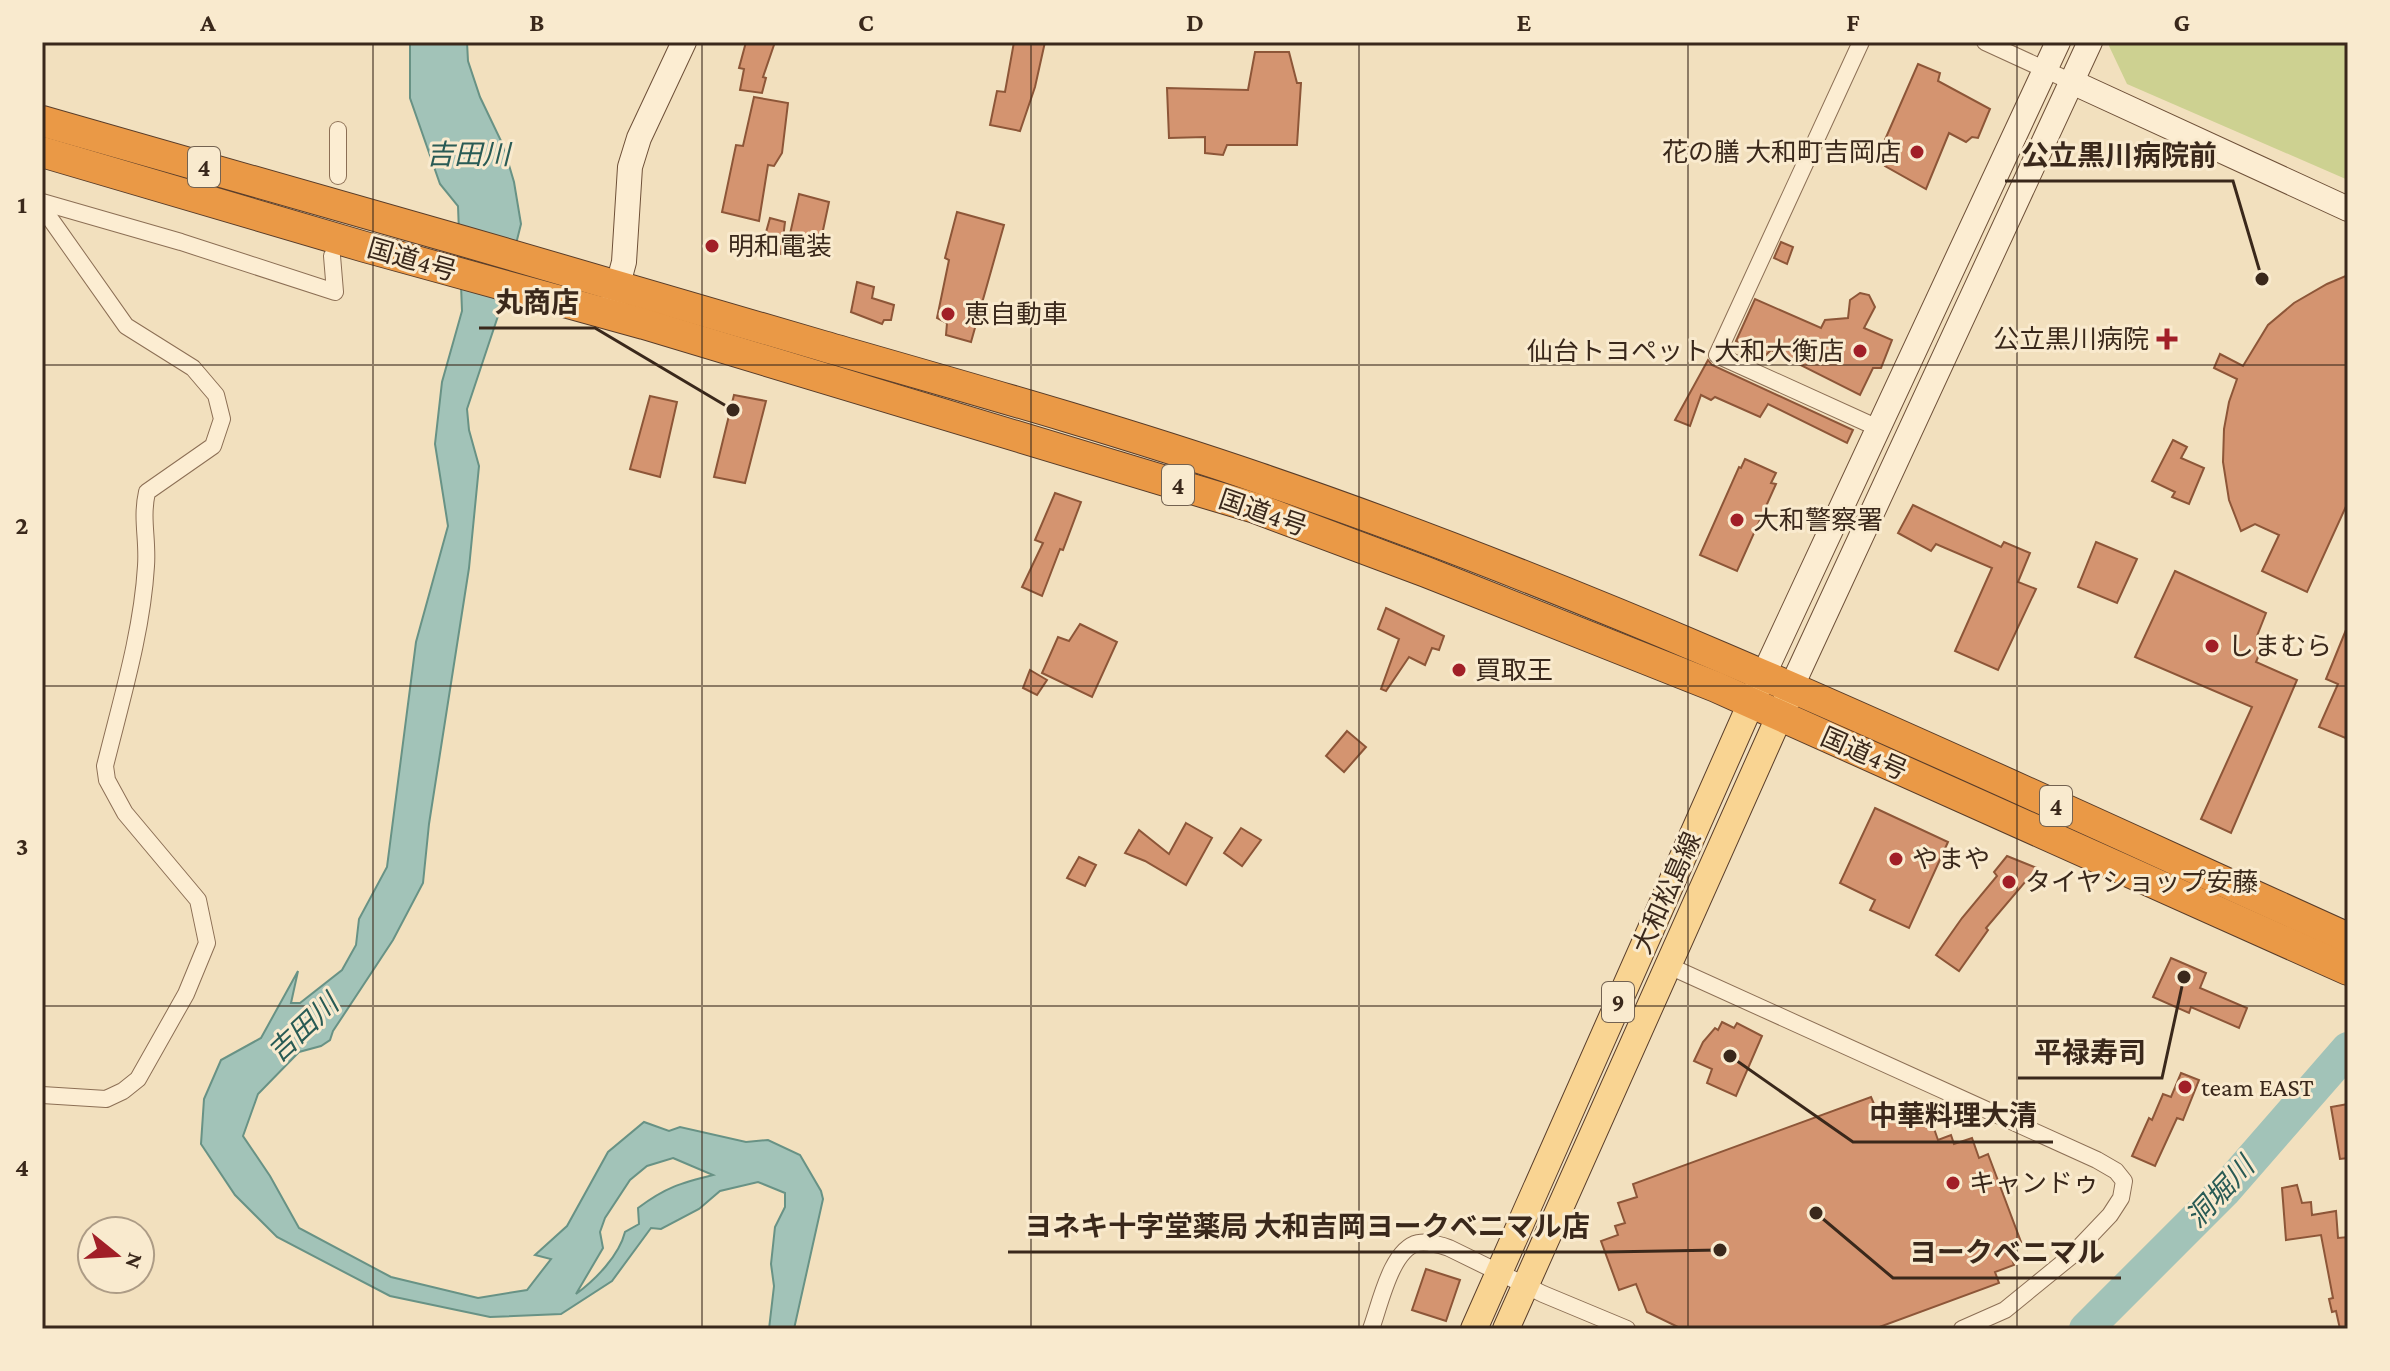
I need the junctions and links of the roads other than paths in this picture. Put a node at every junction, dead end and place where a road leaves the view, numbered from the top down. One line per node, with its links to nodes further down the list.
1 (684, 42): 15 (street)
2 (1861, 42): 17 (street)
3 (1985, 42): 6 (street)
4 (2058, 42): 6 (street)
5 (2090, 42): 7 (street)
6 (2046, 70): 7 (street); 17 (street)
7 (2072, 82): 13 (street); 18 (street)
8 (42, 121): 15 (highway, 国道4号 / 4)
9 (338, 130): 11 (street)
10 (42, 152): 16 (highway, 国道4号 / 4)
11 (338, 176)
12 (42, 204): 14 (street); 24 (street)
13 (2348, 209)
14 (332, 256)
15 (617, 284): 16 (street); 19 (highway, 国道4号 / 4)
16 (610, 315): 19 (highway, 国道4号 / 4)
17 (1878, 428): 19 (street)
18 (1791, 688): 19 (highway, 国道4号 / 4); 20 (main road, 大和松島線 / 9); 21 (highway, 国道4号 / 4)
19 (1757, 689): 20 (highway, 国道4号 / 4); 25 (main road, 大和松島線 / 9)
20 (1780, 716): 22 (main road, 大和松島線 / 9); 23 (highway, 国道4号 / 4)
21 (2348, 938)
22 (1669, 966): 26 (main road, 大和松島線 / 9); 31 (street)
23 (2348, 970)
24 (42, 1095)
25 (1499, 1272): 26 (street); 27 (street); 28 (main road, 大和松島線 / 9)
26 (1526, 1286): 29 (main road, 大和松島線 / 9); 30 (street)
27 (1371, 1329)
28 (1474, 1329)
29 (1506, 1329)
30 (1627, 1329)
31 (1962, 1329)

